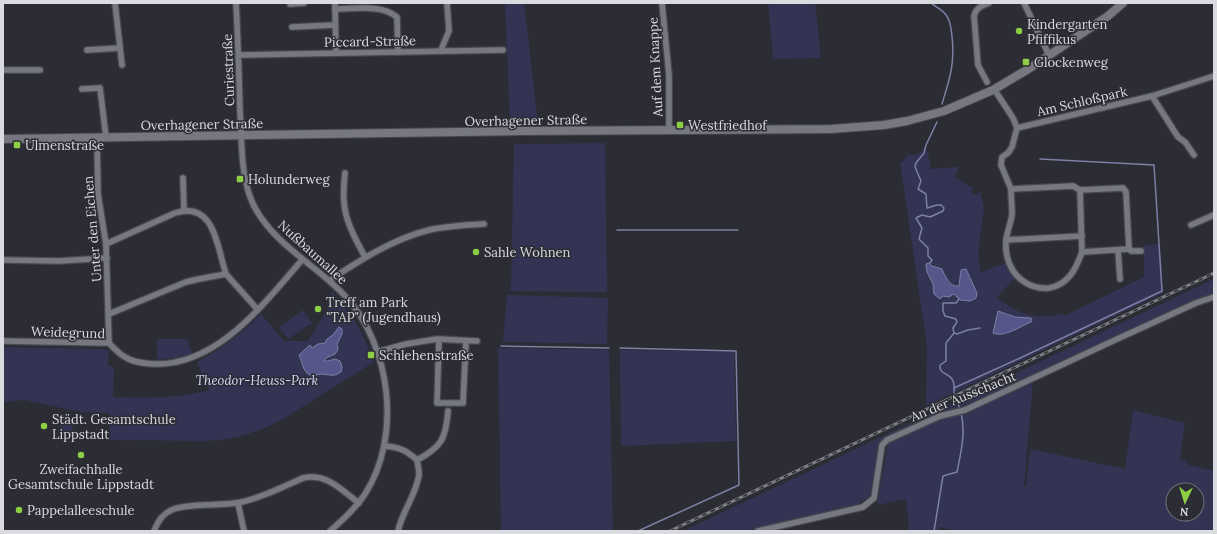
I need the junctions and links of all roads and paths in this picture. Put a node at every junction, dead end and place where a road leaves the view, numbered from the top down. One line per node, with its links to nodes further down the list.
1 (115, 3): 13 (street)
2 (236, 3): 19 (street, Curiestraße)
3 (304, 3): 9 (street)
4 (447, 3): 15 (street)
5 (662, 3): 30 (street, Auf dem Knappe)
6 (989, 3): 25 (street)
7 (1024, 3): 20 (street)
8 (1123, 3): 20 (main road, Overhagener Straße)
9 (290, 4)
10 (335, 6): 11 (street); 18 (street)
11 (335, 25): 12 (street); 17 (street)
12 (292, 27)
13 (120, 48): 14 (street); 21 (street)
14 (87, 50)
15 (441, 50): 16 (street, Piccard-Straße); 18 (street, Piccard-Straße)
16 (503, 50)
17 (336, 52): 18 (street, Piccard-Straße); 19 (street, Piccard-Straße)
18 (398, 52)
19 (239, 55): 31 (street, Curiestraße)
20 (1049, 55): 27 (main road, Overhagener Straße)
21 (122, 65)
22 (3, 70): 23 (street)
23 (40, 70)
24 (1214, 77): 28 (street, Am Schloßpark)
25 (987, 82)
26 (82, 88): 33 (street)
27 (993, 90): 29 (street); 30 (main road, Overhagener Straße)
28 (1152, 96): 29 (street, Am Schloßpark); 35 (street)
29 (1017, 128): 38 (street)
30 (669, 130): 31 (main road, Overhagener Straße)
31 (242, 135): 33 (main road, Overhagener Straße); 54 (street, Nußbaumallee)
32 (97, 137): 33 (main road, Overhagener Straße); 34 (main road, Overhagener Straße); 46 (street, Unter den Eichen)
33 (106, 137)
34 (3, 139)
35 (1194, 155)
36 (345, 173): 51 (street)
37 (183, 178): 40 (street)
38 (1011, 189): 39 (street); 45 (street)
39 (1080, 190): 44 (street); 47 (street)
40 (184, 210): 46 (street); 55 (street)
41 (1214, 216): 43 (street)
42 (484, 224): 51 (street)
43 (1191, 225)
44 (1082, 236): 45 (street); 50 (street)
45 (1006, 240): 50 (street)
46 (106, 244): 52 (street, Unter den Eichen)
47 (1129, 249): 48 (street); 49 (street)
48 (1118, 250): 50 (street); 56 (street)
49 (1141, 251)
50 (1082, 252)
51 (365, 257): 57 (street)
52 (107, 258): 53 (street); 60 (street, Unter den Eichen)
53 (3, 260)
54 (302, 260): 57 (street, Nußbaumallee); 59 (street, Weidegrund)
55 (226, 274): 59 (street); 60 (street)
56 (1120, 279)
57 (330, 280): 66 (street, Nußbaumallee)
58 (1214, 297): 76 (street, An der Ausschacht)
59 (258, 310): 65 (street, Weidegrund)
60 (109, 314): 65 (street, Unter den Eichen)
61 (439, 340): 62 (street); 62 (street); 66 (street)
62 (466, 340): 64 (street)
63 (3, 341): 65 (street, Weidegrund)
64 (477, 341)
65 (109, 343)
66 (377, 352): 68 (street, Nußbaumallee)
67 (448, 411): 69 (street)
68 (384, 446): 69 (street); 71 (street, Nußbaumallee)
69 (417, 460): 75 (street)
70 (238, 503): 71 (street); 72 (street); 73 (street)
71 (359, 503): 74 (street, Nußbaumallee)
72 (154, 531)
73 (244, 531)
74 (330, 531)
75 (398, 531)
76 (758, 531)

